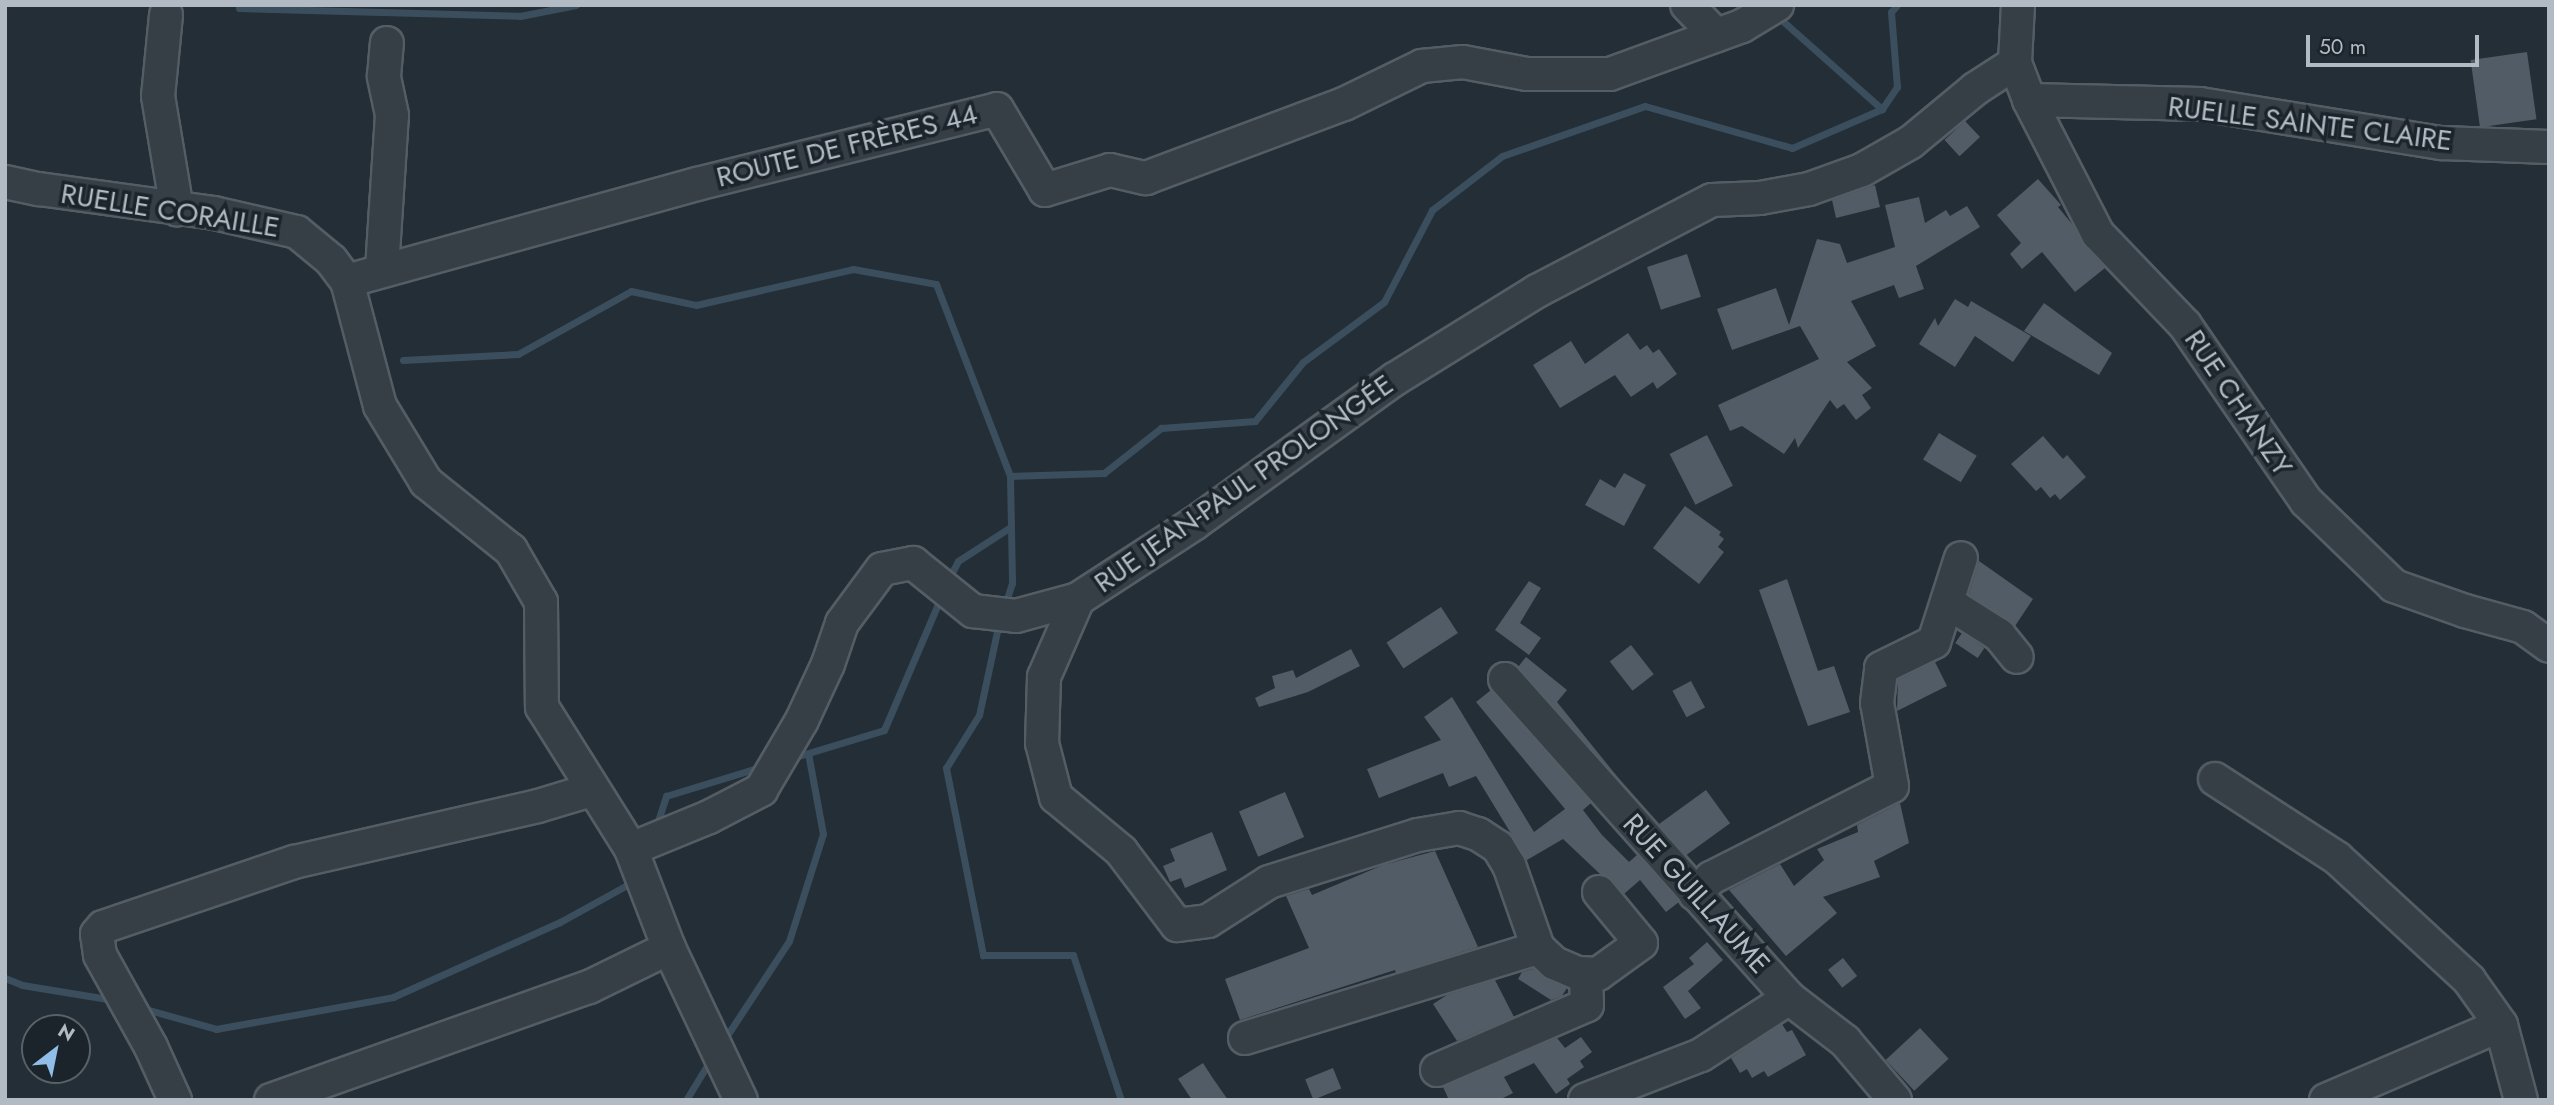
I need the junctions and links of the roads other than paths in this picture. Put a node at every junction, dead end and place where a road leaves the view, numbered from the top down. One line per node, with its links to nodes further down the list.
1 (1687, 5): 5 (street)
2 (1777, 5): 5 (street, ROUTE DE FRÈRES 44)
3 (2018, 5): 7 (street)
4 (166, 15): 11 (street)
5 (1716, 34): 12 (street, ROUTE DE FRÈRES 44)
6 (387, 43): 12 (street)
7 (2015, 63): 8 (street, RUE CHANZY); 15 (street, RUE JEAN-PAUL PROLONGÉE)
8 (2029, 100): 9 (street, RUELLE SAINTE CLAIRE); 17 (street, RUE CHANZY)
9 (2549, 147)
10 (5, 182): 11 (street, RUELLE CORAILLE)
11 (177, 209): 13 (street, RUELLE CORAILLE)
12 (382, 269): 13 (street, ROUTE DE FRÈRES 44)
13 (347, 281): 22 (street, RUELLE CORAILLE)
14 (1961, 558): 16 (street)
15 (1078, 599): 23 (street, RUE JEAN-PAUL PROLONGÉE); 27 (street)
16 (1947, 603): 19 (street); 25 (street)
17 (2536, 624): 18 (street, RUE CHANZY)
18 (2549, 646)
19 (2017, 657)
20 (1505, 679): 25 (street, RUE GUILLAUME)
21 (2215, 779): 30 (street)
22 (591, 790): 23 (street, RUELLE CORAILLE); 33 (street)
23 (631, 849): 26 (street, RUELLE CORAILLE)
24 (1599, 892): 28 (street)
25 (1695, 894): 29 (street, RUE GUILLAUME)
26 (670, 948): 34 (street); 35 (street, RUELLE CORAILLE)
27 (1538, 948): 28 (street); 31 (street)
28 (1586, 974): 32 (street)
29 (1789, 999): 36 (street); 37 (street, RUE GUILLAUME)
30 (2501, 1025): 38 (street); 39 (street)
31 (1245, 1038)
32 (1437, 1070)
33 (175, 1100)
34 (271, 1100)
35 (741, 1100)
36 (1585, 1100)
37 (1895, 1100)
38 (2326, 1100)
39 (2521, 1100)

